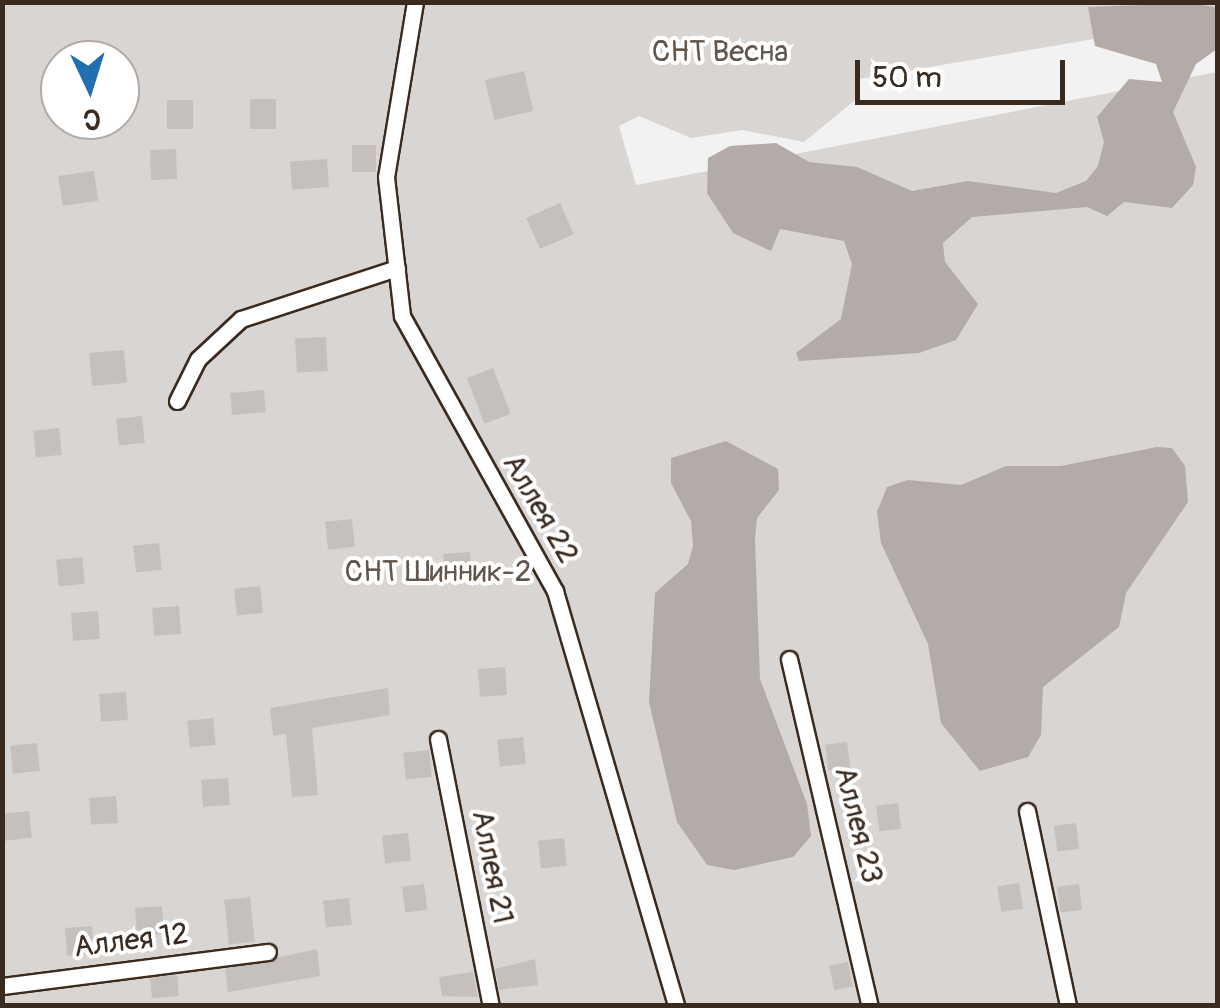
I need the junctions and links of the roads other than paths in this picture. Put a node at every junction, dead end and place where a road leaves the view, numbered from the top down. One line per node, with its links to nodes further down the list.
1 (416, 2): 2 (lane, Аллея 22)
2 (397, 268): 3 (lane); 10 (lane, Аллея 22)
3 (178, 401)
4 (789, 659): 11 (lane, Аллея 23)
5 (438, 739): 9 (lane, Аллея 21)
6 (1027, 811): 12 (lane)
7 (268, 952): 8 (lane, Аллея 12)
8 (2, 986)
9 (491, 1006)
10 (676, 1006)
11 (870, 1006)
12 (1068, 1006)

